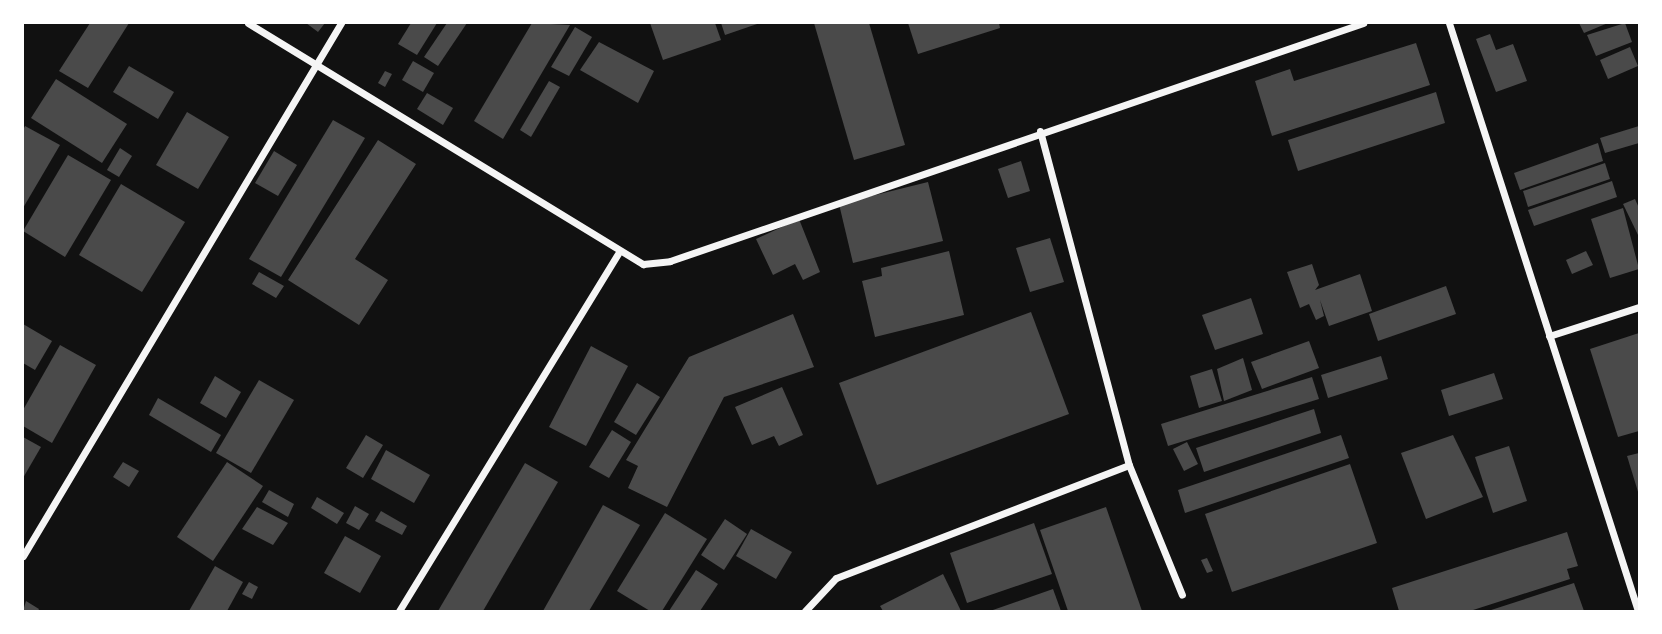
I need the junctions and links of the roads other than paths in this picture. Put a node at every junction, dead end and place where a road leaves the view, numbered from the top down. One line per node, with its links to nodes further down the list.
1 (248, 23): 5 (street)
2 (341, 23): 5 (street)
3 (1363, 23): 6 (street)
4 (1449, 23): 9 (street)
5 (315, 66): 7 (street); 11 (street)
6 (1040, 131): 7 (street); 10 (street)
7 (618, 254): 13 (street)
8 (1639, 307): 9 (street)
9 (1549, 336): 15 (street)
10 (1129, 465): 12 (street); 14 (street)
11 (23, 556)
12 (1182, 595)
13 (400, 611)
14 (805, 611)
15 (1638, 611)

